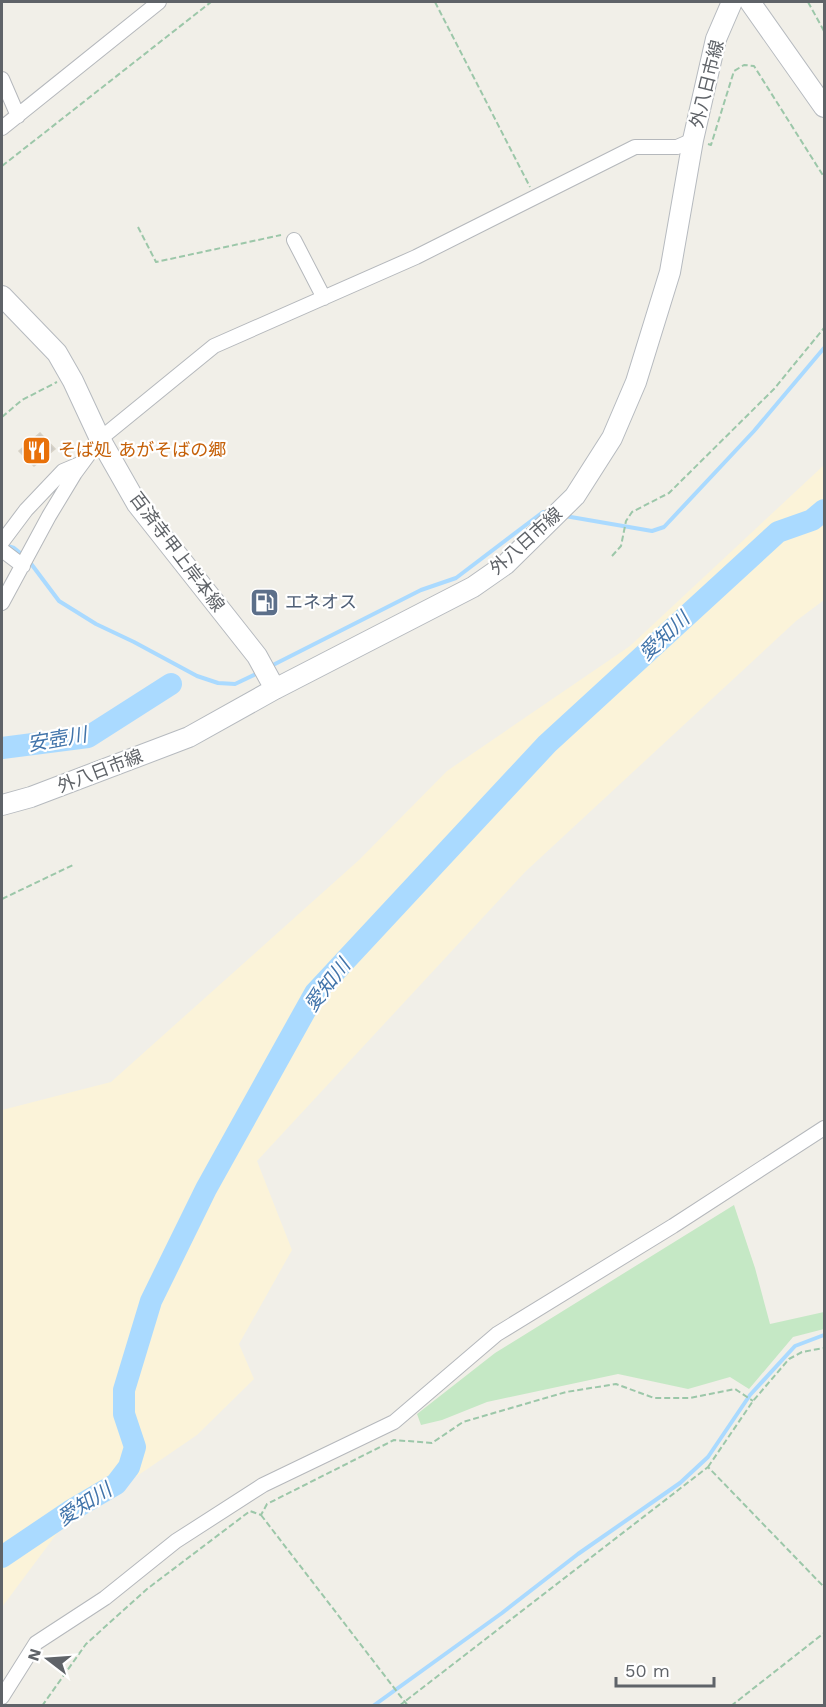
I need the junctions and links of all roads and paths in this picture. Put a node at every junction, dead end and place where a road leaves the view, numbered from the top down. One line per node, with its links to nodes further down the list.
1 (159, 2): 10 (street)
2 (212, 2): 13 (path)
3 (435, 2): 15 (path)
4 (732, 2): 12 (main road, 外八日市線)
5 (750, 2): 9 (main road)
6 (808, 2): 7 (path)
7 (825, 31)
8 (2, 79): 10 (street)
9 (825, 107)
10 (18, 116): 11 (street)
11 (2, 128)
12 (693, 140): 14 (path); 15 (street); 30 (main road, 外八日市線)
13 (2, 166)
14 (825, 177)
15 (535, 198): 19 (street)
16 (138, 227): 17 (path)
17 (294, 240): 19 (street)
18 (2, 296): 21 (main road, 百済寺甲上岸本線)
19 (324, 298): 23 (street)
20 (825, 328): 27 (path)
21 (70, 375): 22 (path); 23 (main road, 百済寺甲上岸本線)
22 (2, 417)
23 (100, 439): 24 (street); 30 (main road, 百済寺甲上岸本線)
24 (82, 463): 25 (street); 28 (street)
25 (2, 542)
26 (2, 550): 28 (street)
27 (612, 556)
28 (23, 566): 29 (street)
29 (2, 603)
30 (271, 681): 31 (main road, 外八日市線)
31 (2, 805)
32 (75, 864): 33 (path)
33 (2, 899)
34 (825, 1128): 41 (street)
35 (825, 1348): 36 (path)
36 (753, 1401): 37 (path); 38 (path)
37 (708, 1467): 39 (path); 42 (path)
38 (261, 1515): 42 (path); 43 (path)
39 (825, 1587)
40 (825, 1633): 46 (path)
41 (2, 1697)
42 (405, 1701): 44 (path); 45 (path)
43 (42, 1706)
44 (399, 1706)
45 (408, 1706)
46 (731, 1706)

